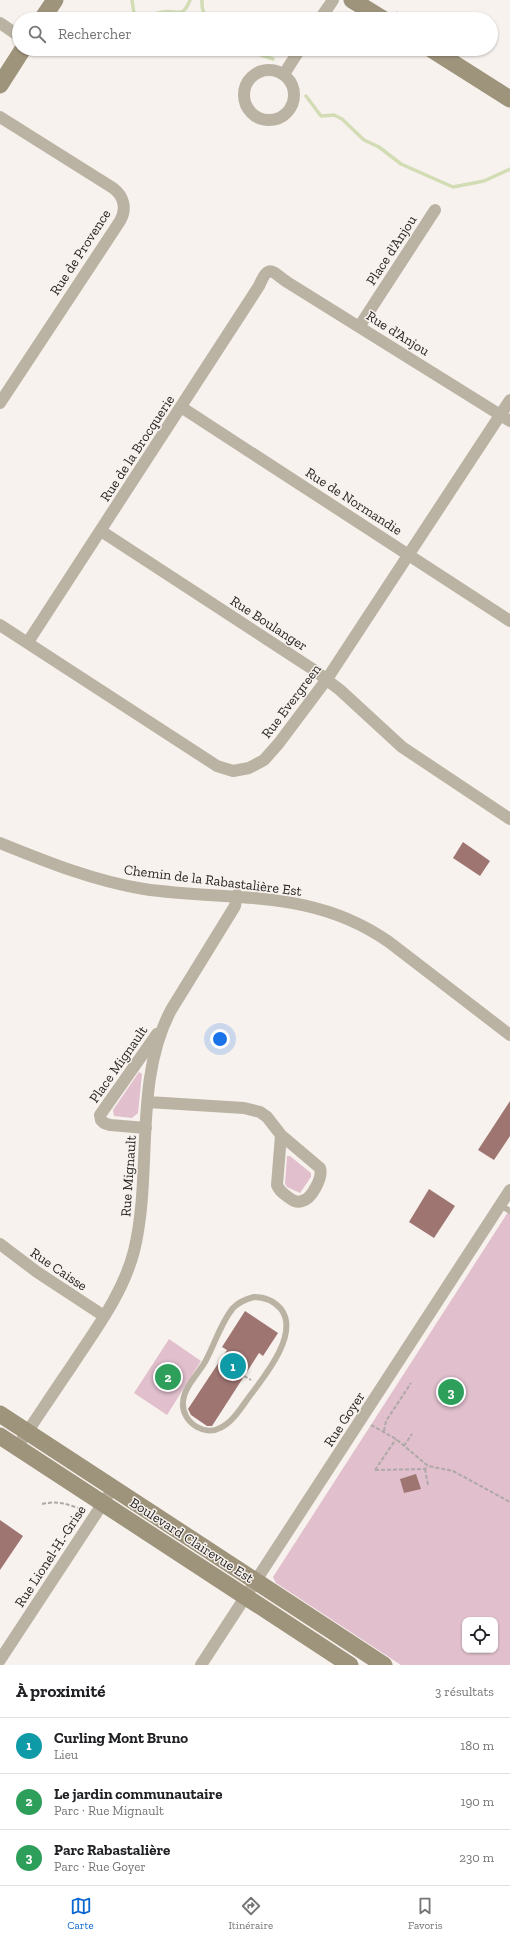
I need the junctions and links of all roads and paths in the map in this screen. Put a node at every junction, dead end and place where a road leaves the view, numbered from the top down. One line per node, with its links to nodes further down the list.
1 (55, 0): 4 (street)
2 (332, 0): 5 (street)
3 (352, 0): 6 (street)
4 (47, 12)
5 (324, 12)
6 (372, 12)
7 (0, 23): 8 (street)
8 (12, 31)
9 (19, 56): 13 (street)
10 (296, 56): 12 (street)
11 (442, 56): 14 (street)
12 (284, 74): 12 (street)
13 (0, 85)
14 (510, 99)
15 (0, 117): 20 (street, Rue de Provence)
16 (435, 210): 18 (street, Place d'Anjou)
17 (270, 270): 18 (street, Rue d'Anjou); 21 (street, Rue de la Brocquerie)
18 (359, 327): 22 (street, Rue d'Anjou)
19 (510, 400): 22 (street, Rue Evergreen)
20 (0, 403)
21 (181, 408): 23 (street, Rue de la Brocquerie); 24 (street, Rue de Normandie)
22 (505, 418): 24 (street, Rue Evergreen)
23 (101, 531): 27 (street, Rue de la Brocquerie); 28 (street, Rue Boulanger)
24 (409, 555): 25 (street, Rue de Normandie); 28 (street, Rue Evergreen)
25 (510, 621)
26 (0, 624): 27 (street, Rue Evergreen)
27 (28, 642): 28 (street, Rue Evergreen)
28 (327, 679): 29 (street, Rue Boulanger)
29 (510, 820)
30 (0, 843): 31 (street, Chemin de la Rabastalière Est)
31 (237, 896): 32 (street, Rue Mignault); 33 (street, Chemin de la Rabastalière Est)
32 (162, 1026): 34 (street, Rue Mignault); 35 (street, Place Mignault)
33 (510, 1035)
34 (148, 1102): 35 (street, Rue Mignault); 36 (street)
35 (146, 1128): 40 (street, Rue Mignault)
36 (281, 1135): 36 (street)
37 (510, 1190): 38 (street, Rue Goyer)
38 (505, 1208): 60 (street, Rue Goyer)
39 (0, 1244): 40 (street, Rue Caisse)
40 (104, 1316): 46 (street, Rue Mignault)
41 (411, 1383): 45 (path)
42 (259, 1385): 42 (lane)
43 (0, 1414): 46 (street, Boulevard Clairevue Est)
44 (369, 1424): 45 (path)
45 (384, 1431): 49 (path)
46 (28, 1432): 51 (street, Rue Mignault); 55 (street, Boulevard Clairevue Est)
47 (412, 1434): 50 (path)
48 (0, 1436): 51 (street, Boulevard Clairevue Est)
49 (396, 1439): 50 (path); 53 (path)
50 (404, 1446): 52 (path)
51 (17, 1447): 57 (street, Boulevard Clairevue Est)
52 (428, 1466): 53 (path); 56 (path)
53 (425, 1469): 54 (path)
54 (428, 1485)
55 (113, 1488): 57 (street, Rue Lionel-H.-Grise); 60 (street, Boulevard Clairevue Est)
56 (510, 1502)
57 (103, 1503): 61 (street, Boulevard Clairevue Est); 62 (street, Rue Lionel-H.-Grise)
58 (42, 1504): 59 (path)
59 (86, 1511)
60 (256, 1581): 61 (street, Rue Goyer); 65 (street, Boulevard Clairevue Est)
61 (245, 1598): 63 (street, Rue Goyer); 64 (street, Boulevard Clairevue Est)
62 (0, 1660)
63 (201, 1665)
64 (350, 1665)
65 (384, 1665)

